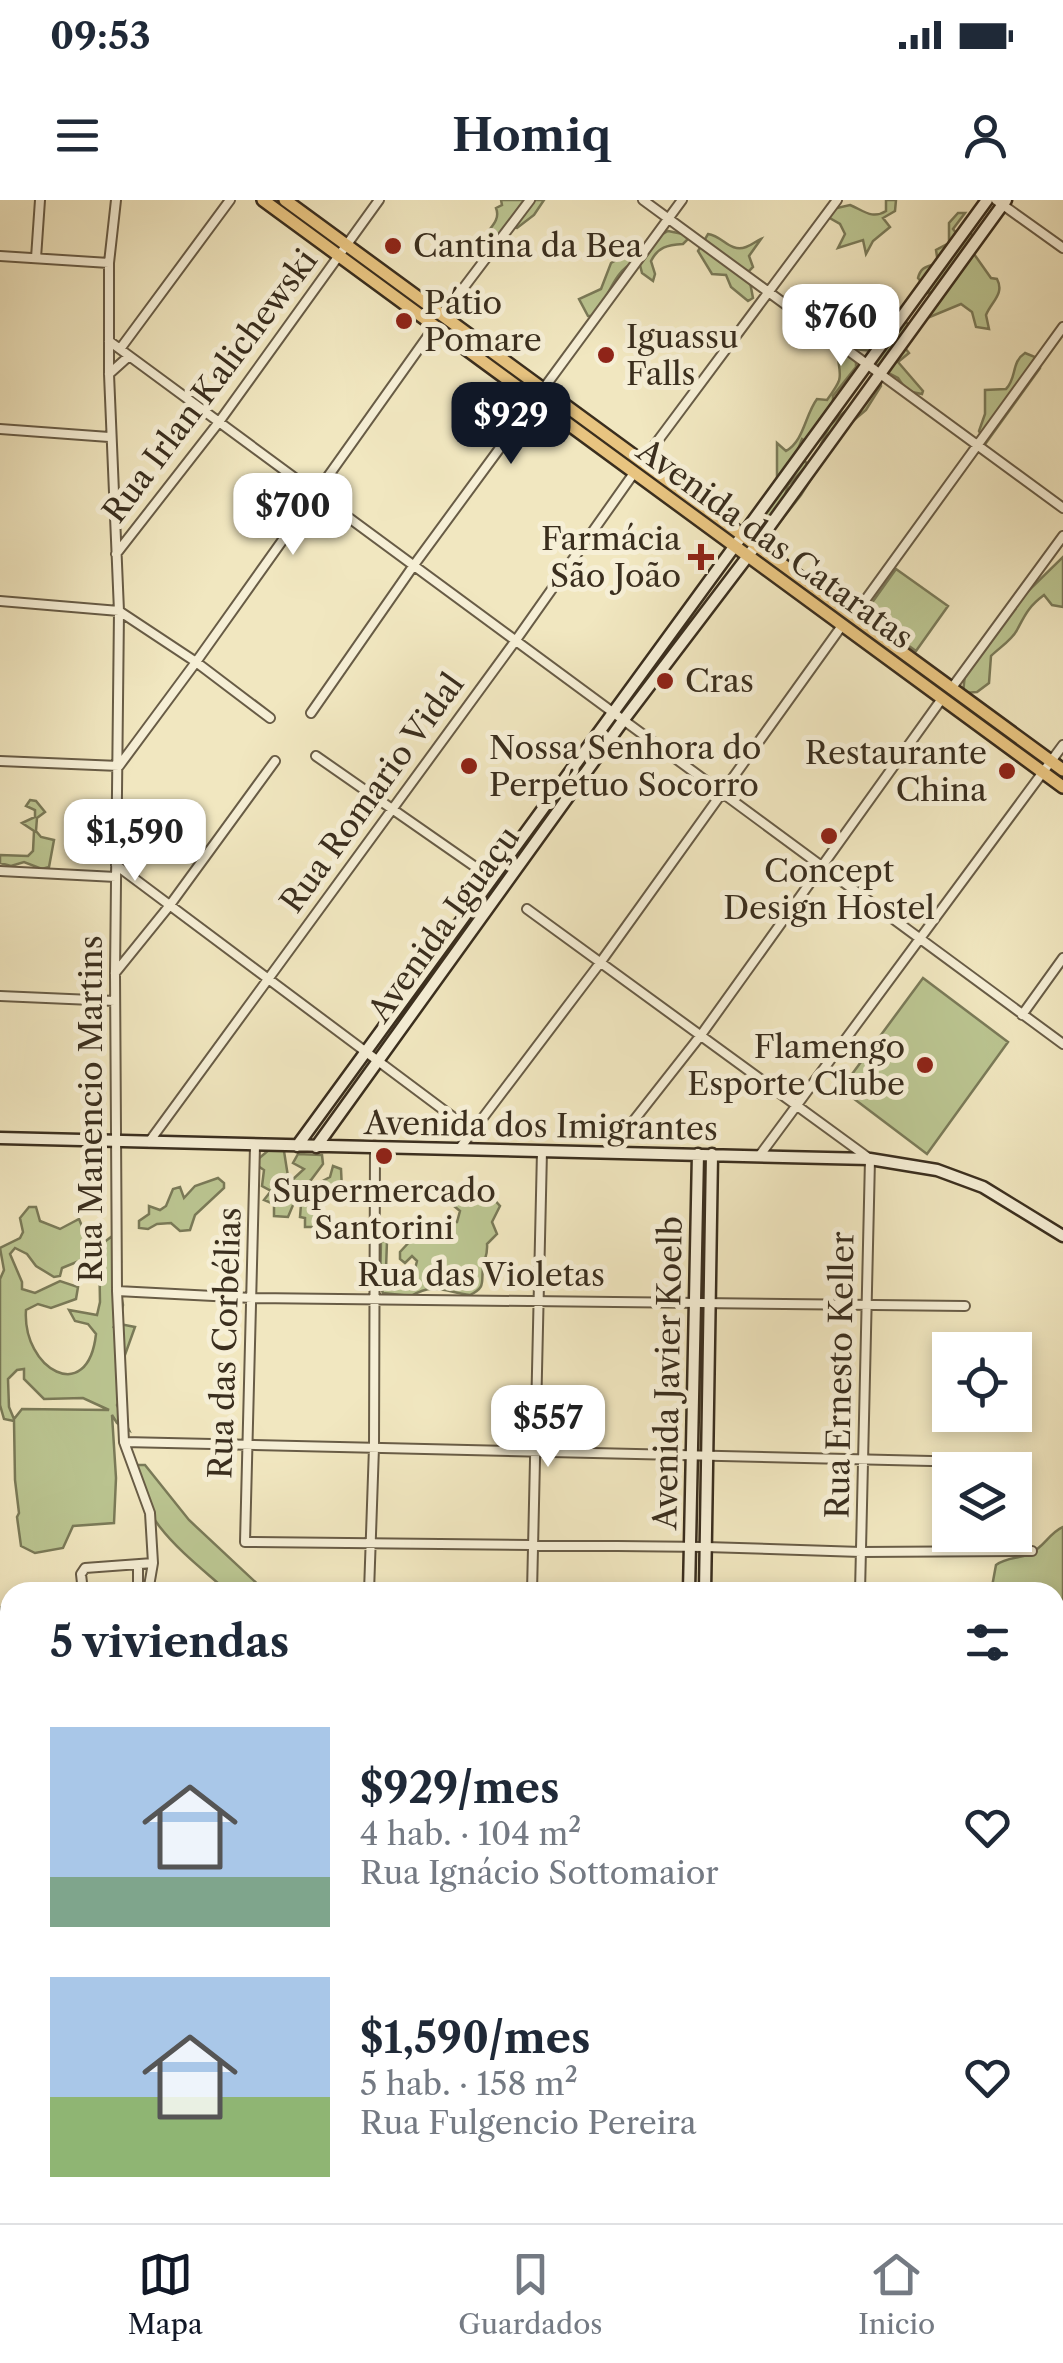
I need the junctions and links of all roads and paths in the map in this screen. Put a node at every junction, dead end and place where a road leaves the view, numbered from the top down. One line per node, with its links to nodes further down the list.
1 (40, 200): 18 (street)
2 (116, 200): 19 (street, Rua Manencio Martins)
3 (230, 200): 24 (street)
4 (264, 200): 17 (main road, Avenida das Cataratas)
5 (285, 200): 14 (main road, Avenida das Cataratas)
6 (379, 200): 14 (street, Rua Irlan Kalichewski)
7 (530, 200): 21 (street)
8 (643, 200): 13 (street)
9 (682, 200): 13 (street)
10 (837, 200): 20 (street, Rua Romario Vidal)
11 (987, 200): 26 (street, Avenida Iguaçu)
12 (1001, 202): 15 (street); 26 (street, Avenida Iguaçu)
13 (668, 219): 20 (street); 28 (street)
14 (348, 244): 17 (street, Rua Irlan Kalichewski); 21 (main road, Avenida das Cataratas)
15 (1063, 248)
16 (0, 256): 18 (street)
17 (339, 256): 21 (main road, Avenida das Cataratas); 30 (street, Rua Irlan Kalichewski)
18 (36, 258): 19 (street)
19 (108, 263): 23 (street, Rua Manencio Martins)
20 (768, 292): 26 (street); 34 (street, Rua Romario Vidal)
21 (439, 321): 28 (main road, Avenida das Cataratas); 29 (main road, Avenida das Cataratas); 35 (street)
22 (1063, 327): 33 (street)
23 (109, 340): 24 (street); 27 (street, Rua Manencio Martins)
24 (120, 349): 25 (street)
25 (129, 356): 27 (street); 30 (street)
26 (874, 370): 33 (street); 38 (street, Avenida Iguaçu); 39 (street, Avenida Iguaçu)
27 (109, 374): 32 (street, Rua Manencio Martins)
28 (544, 388): 29 (street); 34 (main road, Avenida das Cataratas)
29 (536, 401): 34 (main road, Avenida das Cataratas); 41 (street)
30 (218, 422): 35 (street); 40 (street, Rua Irlan Kalichewski)
31 (0, 429): 32 (street)
32 (110, 437): 40 (street, Rua Manencio Martins)
33 (978, 444): 36 (street); 44 (street)
34 (638, 467): 38 (main road, Avenida das Cataratas); 46 (street, Rua Romario Vidal)
35 (316, 492): 41 (street); 47 (street)
36 (1063, 508)
37 (1063, 536): 48 (street)
38 (737, 541): 39 (main road, Avenida das Cataratas); 50 (street, Avenida Iguaçu)
39 (752, 551): 44 (main road, Avenida das Cataratas); 45 (main road, Avenida das Cataratas); 53 (street, Avenida Iguaçu)
40 (116, 554): 43 (street, Rua Manencio Martins)
41 (414, 565): 46 (street); 51 (street)
42 (0, 601): 43 (street)
43 (119, 611): 47 (street); 59 (street, Rua Manencio Martins)
44 (854, 617): 48 (main road, Avenida das Cataratas)
45 (842, 627): 49 (main road, Avenida das Cataratas); 63 (street)
46 (516, 640): 50 (street); 64 (street, Rua Romario Vidal)
47 (196, 662): 52 (street); 59 (street)
48 (951, 689): 58 (main road, Avenida das Cataratas)
49 (941, 700): 61 (main road, Avenida das Cataratas); 67 (street)
50 (614, 711): 53 (street); 82 (street, Avenida Iguaçu)
51 (311, 713)
52 (270, 718)
53 (624, 718): 63 (street); 83 (street, Avenida Iguaçu)
54 (1063, 745): 58 (street)
55 (316, 756): 64 (street)
56 (0, 761): 59 (street)
57 (274, 761): 70 (street)
58 (1051, 761): 60 (main road, Avenida das Cataratas); 61 (street)
59 (118, 766): 65 (street, Rua Manencio Martins)
60 (1063, 770)
61 (1043, 773): 62 (main road, Avenida das Cataratas); 72 (street)
62 (1063, 787)
63 (723, 794): 67 (street); 74 (street)
64 (391, 810): 66 (street); 76 (street, Rua Romario Vidal)
65 (116, 865): 69 (street, Rua Manencio Martins); 70 (street)
66 (474, 866)
67 (822, 866): 72 (street); 80 (street)
68 (0, 871): 69 (street)
69 (116, 877): 75 (street, Rua Manencio Martins)
70 (170, 905): 75 (street); 76 (street)
71 (527, 908): 74 (street)
72 (921, 939): 79 (street); 84 (street)
73 (1063, 958): 79 (street)
74 (600, 963): 80 (street); 85 (street)
75 (115, 973): 78 (street, Rua Manencio Martins)
76 (268, 977): 82 (street); 88 (street, Rua Romario Vidal)
77 (0, 996): 78 (street)
78 (115, 1001): 87 (street, Rua Manencio Martins)
79 (1022, 1015): 81 (street)
80 (700, 1035): 84 (street); 95 (street)
81 (1063, 1044)
82 (364, 1051): 83 (street); 90 (street, Avenida Iguaçu)
83 (376, 1060): 85 (street); 91 (street, Avenida Iguaçu)
84 (797, 1108): 98 (street); 99 (street)
85 (473, 1132): 93 (street)
86 (0, 1138): 87 (street, Avenida dos Imigrantes)
87 (117, 1141): 88 (street, Avenida dos Imigrantes); 101 (street, Rua Manencio Martins)
88 (148, 1142): 89 (street, Avenida dos Imigrantes)
89 (255, 1146): 90 (street, Avenida dos Imigrantes); 102 (street, Rua das Corbélias)
90 (296, 1146): 91 (street, Avenida dos Imigrantes)
91 (316, 1147): 92 (street, Avenida dos Imigrantes)
92 (375, 1147): 93 (street, Avenida dos Imigrantes); 103 (street)
93 (460, 1148): 94 (street, Avenida dos Imigrantes)
94 (542, 1151): 95 (street, Avenida dos Imigrantes); 104 (street)
95 (609, 1152): 96 (street, Avenida dos Imigrantes)
96 (698, 1154): 97 (street, Avenida dos Imigrantes); 105 (street, Avenida Javier Koelb)
97 (712, 1154): 98 (street, Avenida dos Imigrantes); 106 (street, Avenida Javier Koelb)
98 (760, 1155): 99 (street, Avenida dos Imigrantes)
99 (870, 1159): 100 (street, Avenida dos Imigrantes); 107 (street, Rua Ernesto Keller)
100 (1063, 1236)
101 (117, 1292): 102 (street, Rua das Violetas); 109 (street, Rua Manencio Martins)
102 (252, 1298): 103 (street, Rua das Violetas); 110 (street, Rua das Corbélias)
103 (374, 1300): 104 (street, Rua das Violetas); 111 (street)
104 (538, 1300): 105 (street, Rua das Violetas); 112 (street)
105 (694, 1302): 106 (street, Rua das Violetas); 113 (street, Avenida Javier Koelb)
106 (710, 1302): 107 (street, Rua das Violetas); 114 (street, Avenida Javier Koelb)
107 (866, 1306): 108 (street, Rua das Violetas); 115 (street, Rua Ernesto Keller)
108 (966, 1306)
109 (124, 1442): 110 (street); 123 (street, Rua Manencio Martins)
110 (246, 1445): 111 (street); 117 (street, Rua das Corbélias)
111 (374, 1448): 112 (street); 117 (street)
112 (535, 1450): 113 (street); 118 (street)
113 (692, 1453): 114 (street); 120 (street, Avenida Javier Koelb)
114 (705, 1454): 115 (street); 119 (street, Avenida Javier Koelb)
115 (863, 1458): 116 (street); 122 (street, Rua Ernesto Keller)
116 (932, 1461)
117 (371, 1544): 118 (street); 128 (street)
118 (532, 1546): 120 (street); 129 (street)
119 (706, 1546): 120 (street); 122 (street); 131 (street, Avenida Javier Koelb)
120 (690, 1547): 130 (street, Avenida Javier Koelb)
121 (932, 1551): 122 (street)
122 (861, 1552): 132 (street, Rua Ernesto Keller)
123 (152, 1563): 124 (street); 127 (street, Rua Manencio Martins)
124 (138, 1565): 125 (street); 126 (street)
125 (82, 1582)
126 (138, 1582)
127 (149, 1582)
128 (369, 1582)
129 (532, 1582)
130 (689, 1582)
131 (705, 1582)
132 (860, 1582)

